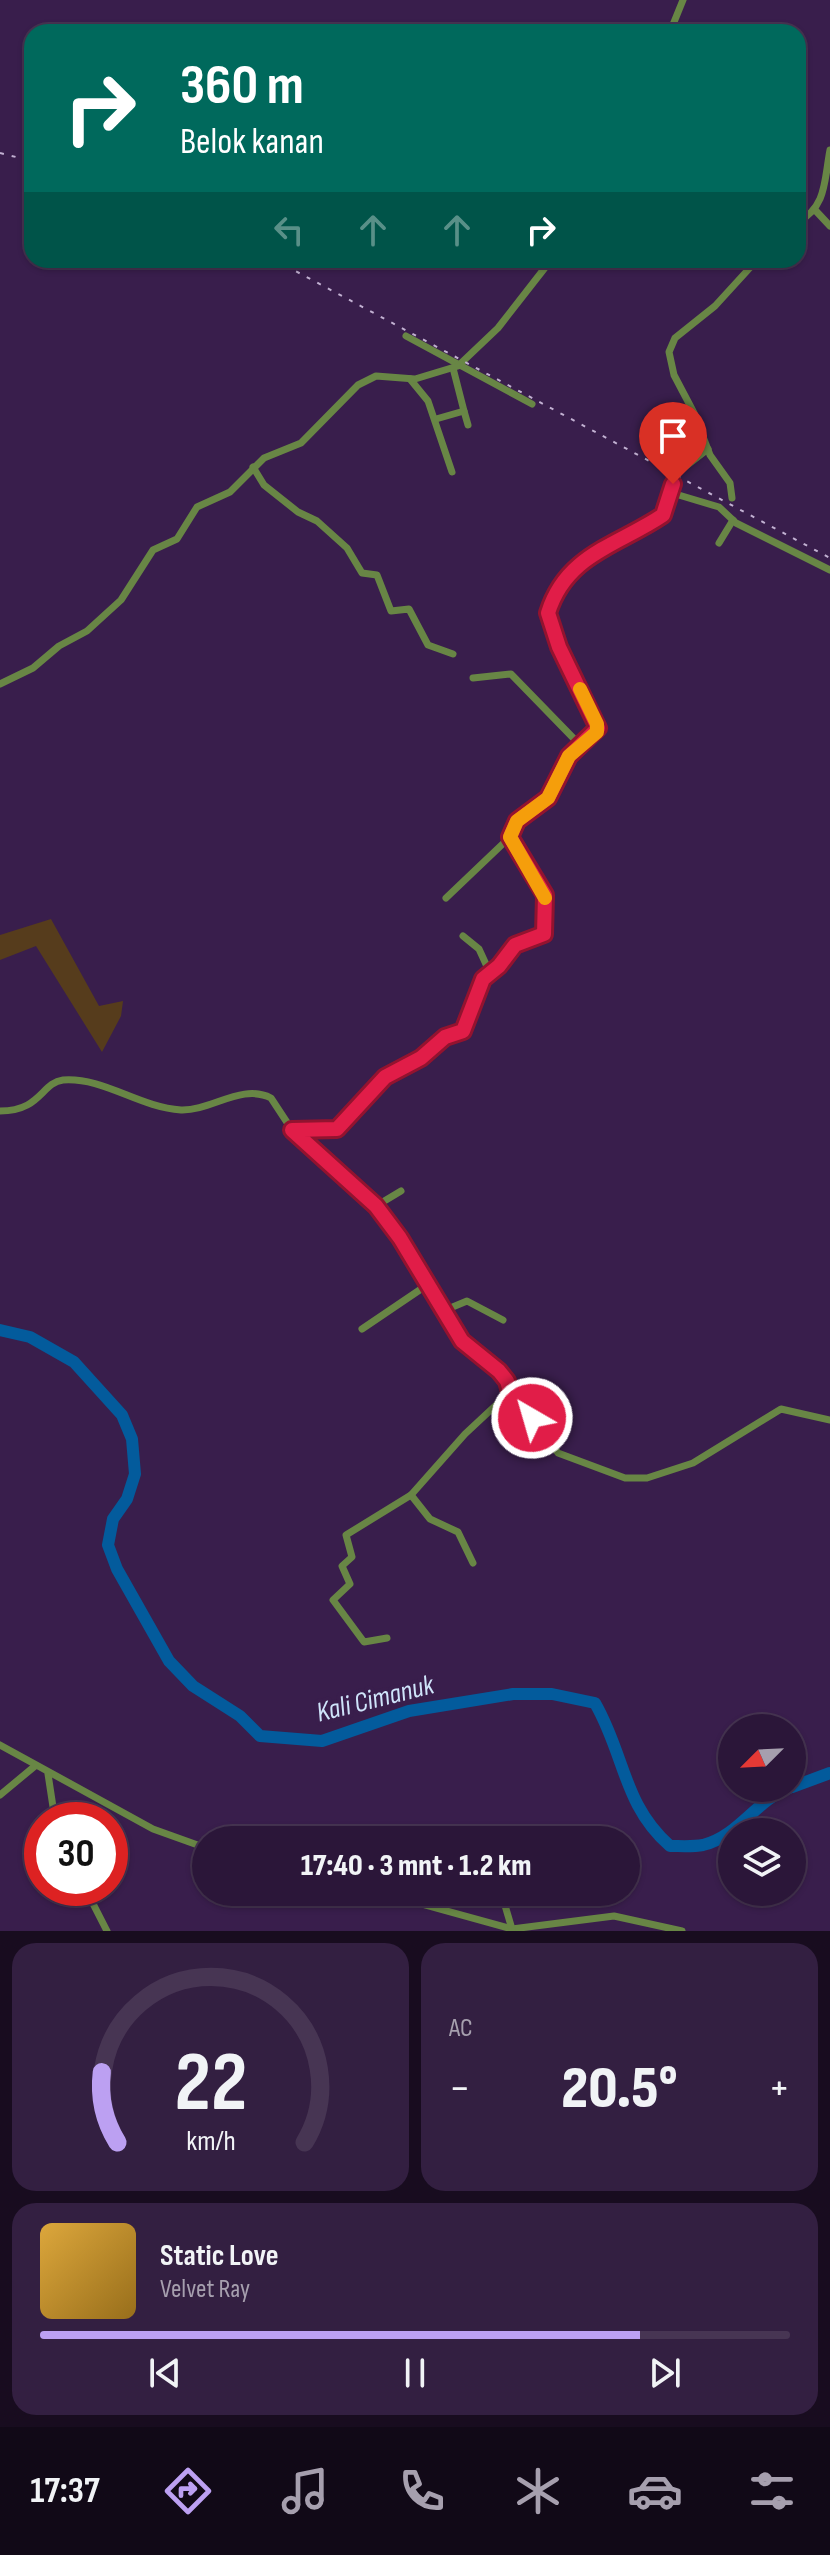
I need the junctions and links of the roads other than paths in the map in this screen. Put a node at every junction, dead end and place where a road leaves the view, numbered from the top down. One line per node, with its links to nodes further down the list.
1 (683, 0): 2 (street)
2 (673, 24)
3 (830, 150): 4 (street)
4 (816, 211): 5 (street); 6 (street)
5 (806, 217)
6 (830, 226)
7 (545, 268): 10 (street)
8 (750, 268): 16 (street)
9 (406, 336): 10 (street)
10 (456, 367): 11 (street); 12 (street); 13 (street)
11 (410, 379): 14 (street); 17 (street)
12 (532, 404)
13 (464, 411): 14 (street); 15 (street)
14 (436, 419): 18 (street)
15 (468, 425)
16 (708, 449): 19 (street); 20 (street)
17 (253, 467): 24 (street); 26 (street)
18 (452, 472)
19 (672, 493): 21 (street); 27 (street)
20 (732, 498)
21 (733, 520): 22 (street); 23 (street)
22 (719, 543)
23 (830, 570)
24 (453, 654)
25 (473, 678): 27 (street)
26 (0, 684)
27 (581, 746): 28 (street)
28 (510, 837): 29 (street); 31 (street)
29 (446, 898)
30 (463, 936): 31 (street)
31 (490, 973): 33 (street)
32 (0, 1111): 33 (street)
33 (292, 1130): 35 (street)
34 (401, 1191): 35 (street)
35 (376, 1206): 36 (street)
36 (427, 1285): 37 (street); 39 (street)
37 (443, 1311): 38 (street); 40 (street)
38 (503, 1320)
39 (362, 1329)
40 (509, 1393): 41 (street); 42 (street)
41 (830, 1420)
42 (411, 1495): 43 (street); 44 (street)
43 (473, 1563)
44 (387, 1638)
45 (0, 1745): 46 (street)
46 (41, 1770): 47 (street); 48 (street); 49 (street)
47 (0, 1795)
48 (50, 1802)
49 (192, 1844)
50 (94, 1906): 54 (street)
51 (429, 1906): 53 (street)
52 (505, 1906): 53 (street)
53 (512, 1929): 55 (street)
54 (107, 1931)
55 (682, 1931)

